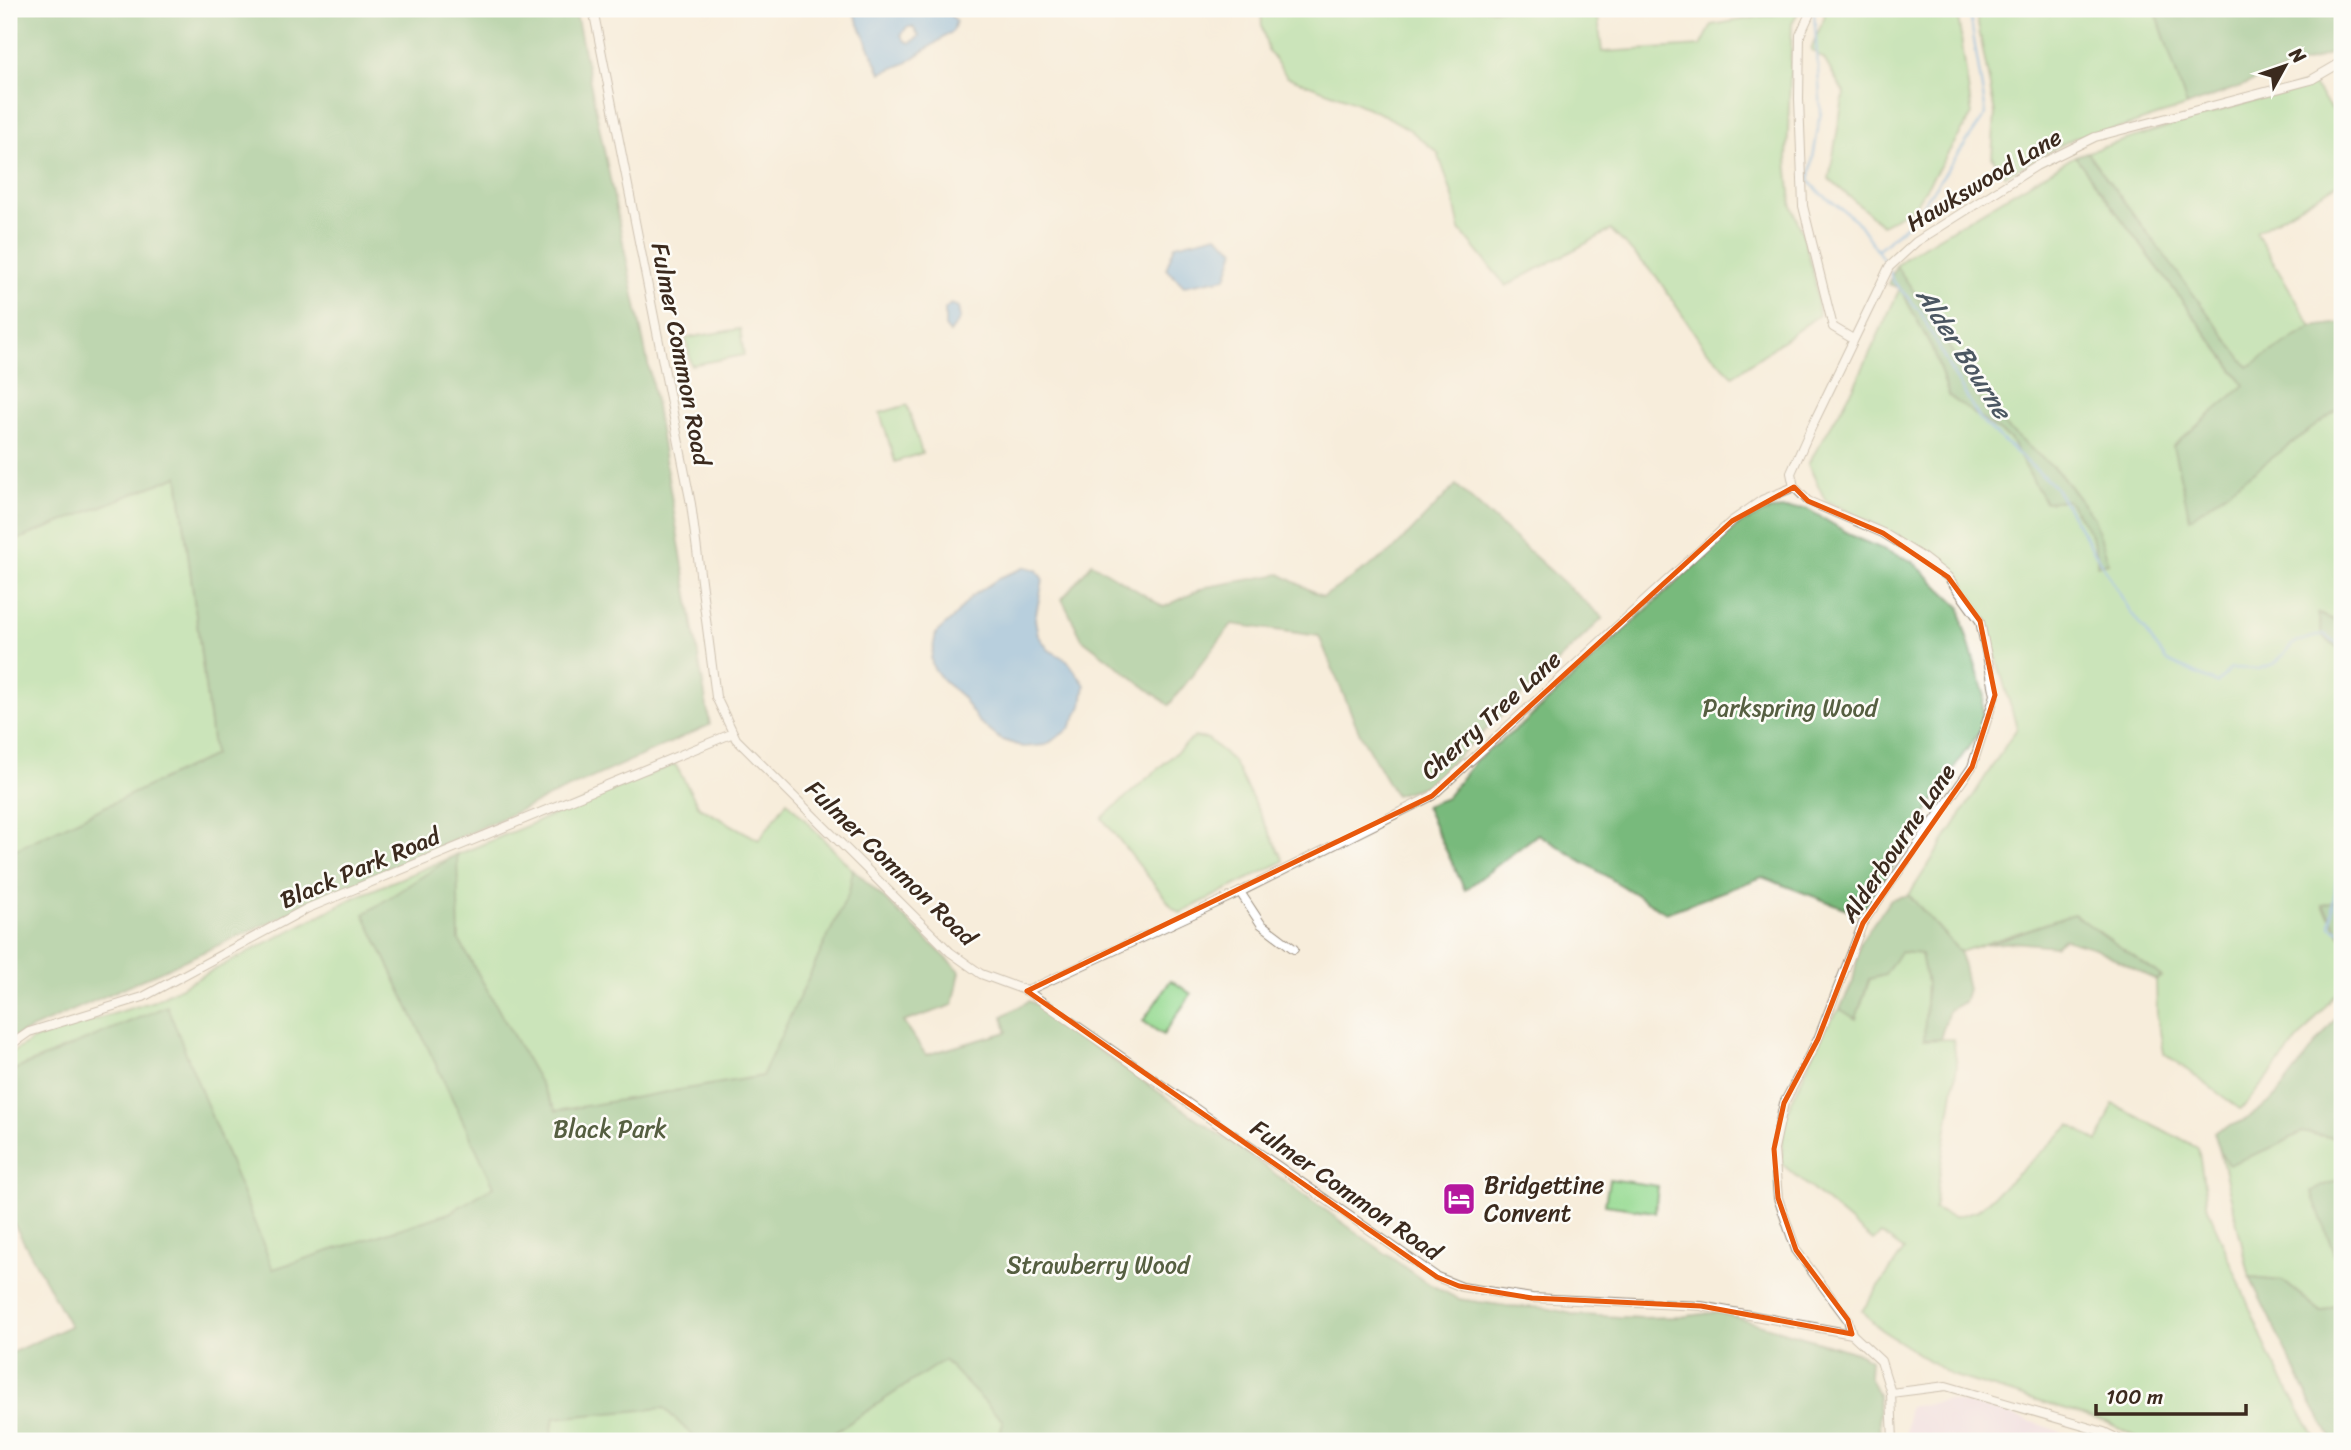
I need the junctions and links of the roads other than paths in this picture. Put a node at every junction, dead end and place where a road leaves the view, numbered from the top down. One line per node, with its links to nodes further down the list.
1 (593, 9): 6 (street, Fulmer Common Road)
2 (1811, 9): 4 (street)
3 (2342, 62): 4 (street, Hawkswood Lane)
4 (1853, 339): 5 (street)
5 (1794, 487): 7 (street, Cherry Tree Lane); 11 (street, Alderbourne Lane)
6 (731, 734): 9 (street, Fulmer Common Road); 10 (street, Black Park Road)
7 (1240, 892): 8 (street); 9 (street, Cherry Tree Lane)
8 (1294, 949)
9 (1027, 991): 11 (street, Fulmer Common Road)
10 (9, 1046)
11 (1852, 1334): 12 (street, Alderbourne Lane)
12 (1891, 1394): 13 (street, Alderbourne Lane); 14 (street)
13 (1894, 1441)
14 (2123, 1441)

